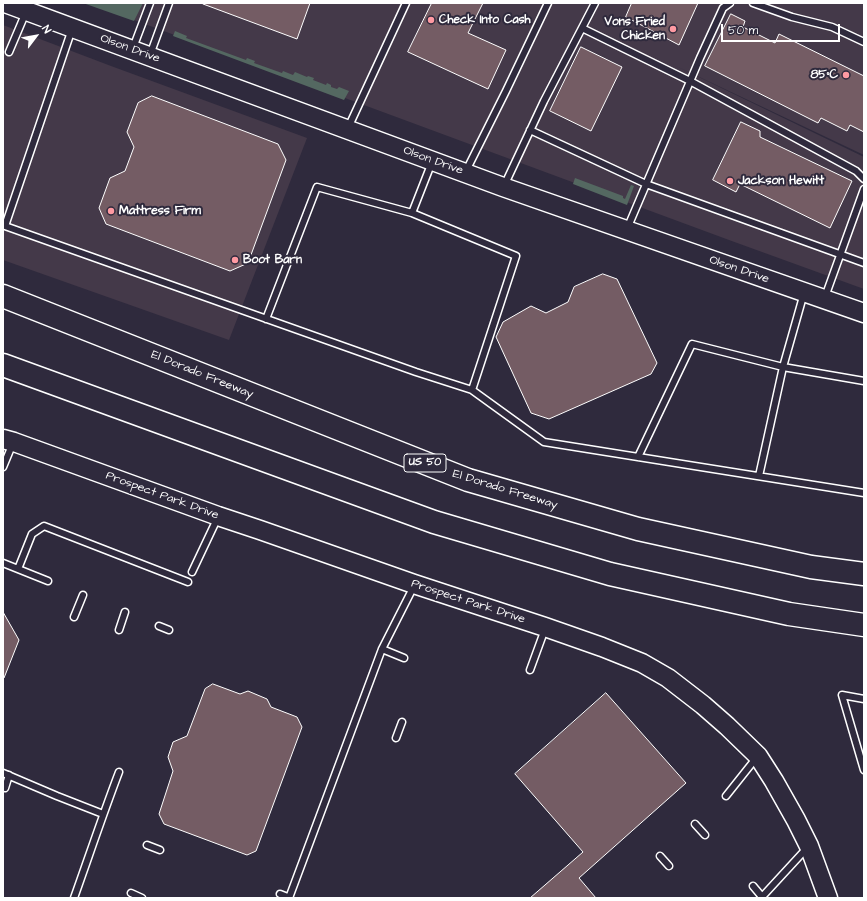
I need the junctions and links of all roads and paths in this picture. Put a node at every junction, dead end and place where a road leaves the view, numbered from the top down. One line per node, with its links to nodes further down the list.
1 (5, 3): 9 (street, Olson Drive)
2 (150, 3): 13 (lane)
3 (169, 3): 15 (lane)
4 (406, 3): 17 (lane)
5 (548, 3): 20 (lane)
6 (595, 3): 11 (lane)
7 (730, 3): 16 (lane)
8 (753, 3): 12 (lane)
9 (26, 11): 10 (street, Olson Drive); 14 (lane)
10 (73, 28): 13 (street, Olson Drive); 33 (lane)
11 (582, 28): 16 (lane); 18 (lane)
12 (864, 42)
13 (132, 50): 15 (street, Olson Drive)
14 (9, 52)
15 (149, 56): 17 (street, Olson Drive)
16 (690, 81): 21 (lane); 22 (lane)
17 (347, 129): 19 (street, Olson Drive)
18 (530, 130): 22 (lane); 23 (lane)
19 (432, 161): 20 (street, Olson Drive); 25 (lane)
20 (465, 173): 23 (street, Olson Drive)
21 (864, 179)
22 (646, 184): 26 (lane); 27 (lane)
23 (503, 187): 26 (street, Olson Drive)
24 (864, 189): 27 (lane)
25 (412, 213): 33 (lane); 37 (lane)
26 (626, 231): 29 (street, Olson Drive)
27 (840, 255): 28 (lane); 31 (lane)
28 (864, 263)
29 (804, 292): 31 (street, Olson Drive); 35 (lane)
30 (3, 296): 47 (highway, El Dorado Freeway / US 50)
31 (824, 299): 32 (street, Olson Drive)
32 (864, 313)
33 (266, 319): 37 (lane)
34 (3, 365): 54 (highway)
35 (783, 367): 36 (lane); 39 (lane); 41 (lane)
36 (864, 382)
37 (472, 390): 39 (lane)
38 (8, 440): 40 (lane); 43 (street, Prospect Park Drive)
39 (638, 457): 41 (lane)
40 (3, 466)
41 (759, 476): 42 (lane)
42 (864, 492)
43 (218, 516): 46 (lane); 50 (street, Prospect Park Drive)
44 (3, 563): 45 (lane)
45 (18, 569): 48 (lane); 49 (lane)
46 (192, 572)
47 (864, 574)
48 (48, 581)
49 (188, 582)
50 (414, 584): 56 (street, Prospect Park Drive); 59 (lane)
51 (83, 595): 53 (lane)
52 (125, 612): 57 (lane)
53 (74, 617)
54 (864, 625)
55 (159, 626): 58 (lane)
56 (545, 627): 61 (lane); 65 (street, Prospect Park Drive)
57 (119, 630)
58 (169, 630)
59 (382, 649): 60 (lane); 84 (lane)
60 (404, 658)
61 (530, 670)
62 (864, 699): 66 (lane)
63 (402, 722): 64 (lane)
64 (396, 738)
65 (758, 756): 70 (lane); 75 (street, Prospect Park Drive)
66 (864, 770)
67 (119, 772): 71 (lane)
68 (6, 774): 69 (lane); 71 (lane)
69 (5, 788)
70 (726, 796)
71 (103, 814): 82 (lane)
72 (695, 824): 73 (lane)
73 (705, 835)
74 (147, 845): 76 (lane)
75 (809, 846): 85 (lane); 86 (street, Prospect Park Drive)
76 (160, 850)
77 (660, 856): 78 (lane)
78 (669, 866)
79 (752, 886): 85 (lane)
80 (131, 893): 83 (lane)
81 (280, 894): 84 (lane)
82 (74, 898)
83 (142, 898)
84 (289, 898)
85 (762, 898)
86 (828, 898)

